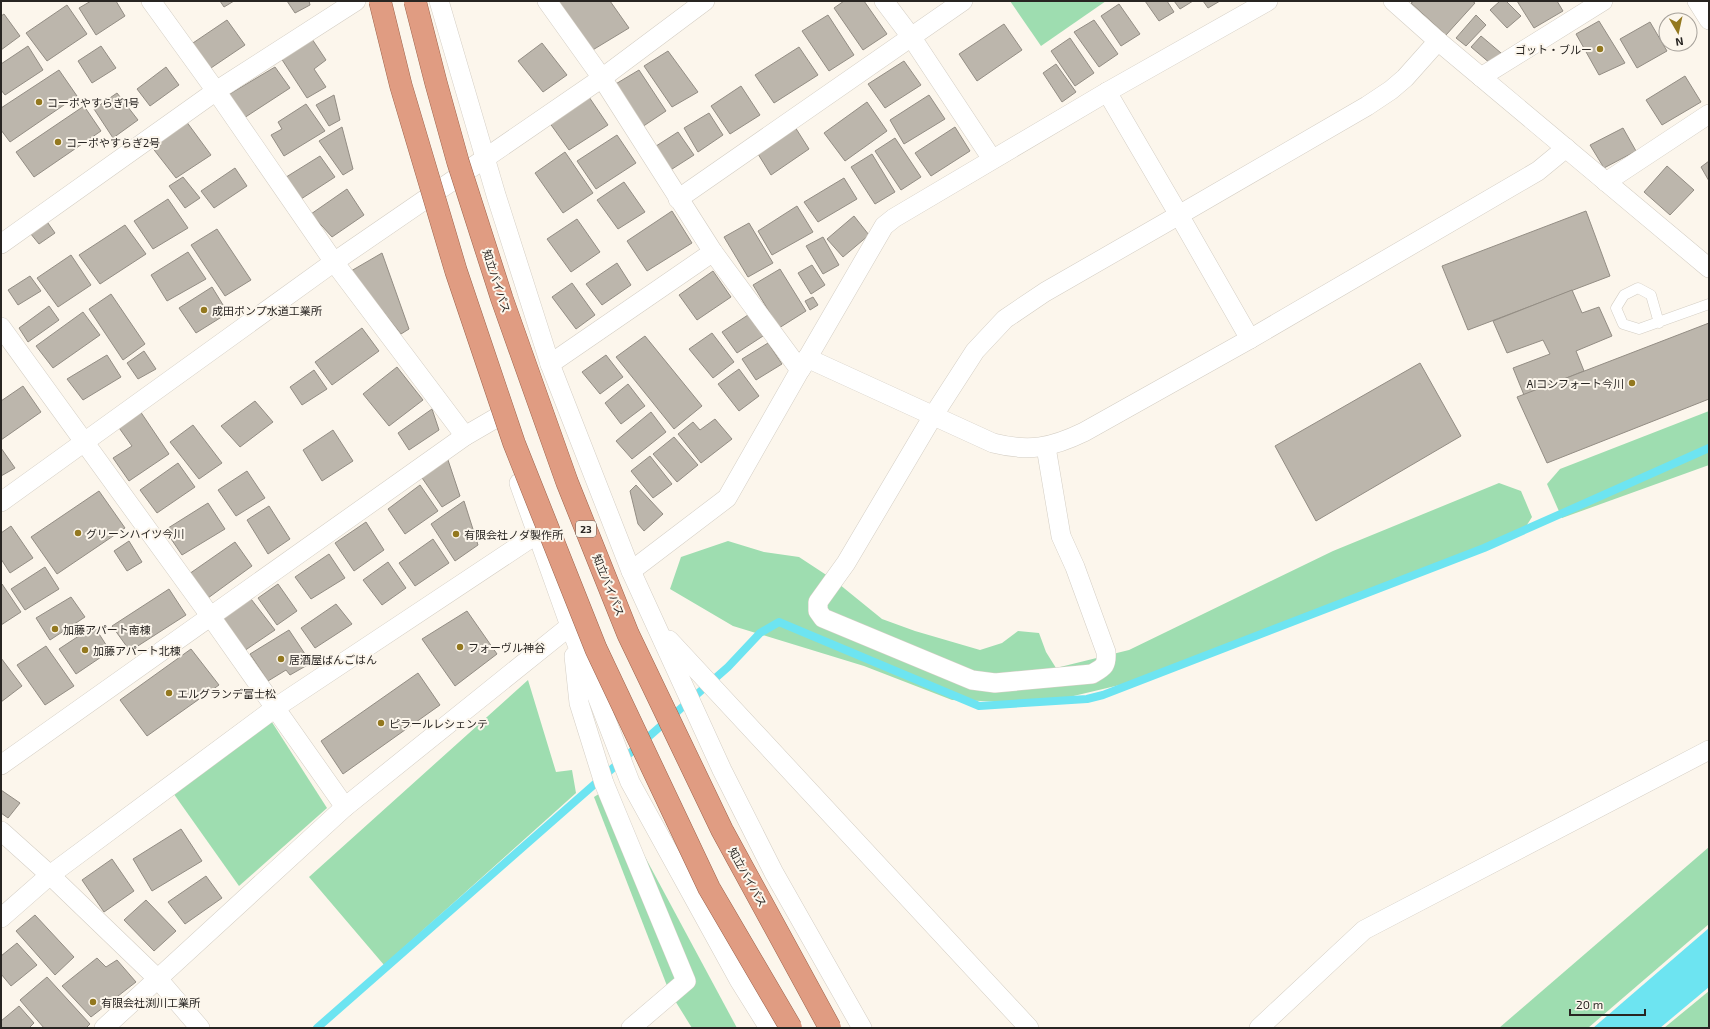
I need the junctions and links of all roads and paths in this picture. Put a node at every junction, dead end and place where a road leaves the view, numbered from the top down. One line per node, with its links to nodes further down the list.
1 (151, 1): 20 (street)
2 (356, 1): 20 (street)
3 (369, 1): 27 (street)
4 (380, 1): 63 (highway, bridge)
5 (415, 1): 64 (highway, 知立バイパス / 23, bridge)
6 (439, 1): 24 (street)
7 (547, 1): 19 (street)
8 (705, 1): 19 (street)
9 (884, 1): 16 (street)
10 (963, 1): 16 (street)
11 (1268, 1): 21 (street)
12 (1393, 1): 17 (street)
13 (1603, 1): 18 (street)
14 (1697, 1): 15 (street)
15 (1709, 20)
16 (912, 38): 25 (street); 28 (street)
17 (1438, 41): 18 (street); 29 (street)
18 (1481, 77): 23 (street)
19 (602, 78): 24 (street); 28 (street)
20 (216, 91): 30 (street); 32 (street)
21 (1107, 92): 25 (street); 29 (street)
22 (1709, 114): 26 (street)
23 (1566, 148): 26 (street); 37 (street)
24 (485, 157): 27 (street); 38 (street)
25 (992, 159): 39 (street)
26 (1606, 182): 33 (street)
27 (424, 199): 32 (street); 41 (street)
28 (678, 199): 31 (street)
29 (1179, 215): 37 (street); 40 (street)
30 (1, 244)
31 (713, 252): 38 (street); 39 (street)
32 (334, 262): 42 (street); 43 (street)
33 (1709, 268)
34 (1709, 304): 35 (lane)
35 (1659, 323): 35 (lane)
36 (1, 327): 43 (street)
37 (1250, 339): 44 (street)
38 (550, 364): 47 (street)
39 (804, 364): 40 (street); 47 (street)
40 (933, 416): 44 (street); 44 (street)
41 (496, 418): 42 (street); 46 (street)
42 (465, 436): 48 (street)
43 (84, 443): 45 (street); 48 (street)
44 (1046, 447)
45 (1, 502)
46 (537, 534): 49 (street); 51 (street)
47 (630, 571): 50 (street)
48 (211, 616): 51 (street); 53 (street)
49 (570, 626): 54 (street); 61 (street); 62 (street)
50 (657, 627): 65 (street); 66 (street)
51 (275, 708): 54 (street); 56 (street)
52 (1709, 750): 67 (street)
53 (1, 764)
54 (345, 807): 58 (street)
55 (1, 831): 56 (street)
56 (50, 875): 57 (street); 58 (street)
57 (1, 918)
58 (158, 980): 59 (street); 60 (street)
59 (104, 1028)
60 (200, 1028)
61 (631, 1028)
62 (769, 1028)
63 (791, 1028)
64 (830, 1028)
65 (862, 1028)
66 (1029, 1028)
67 (1259, 1028)

